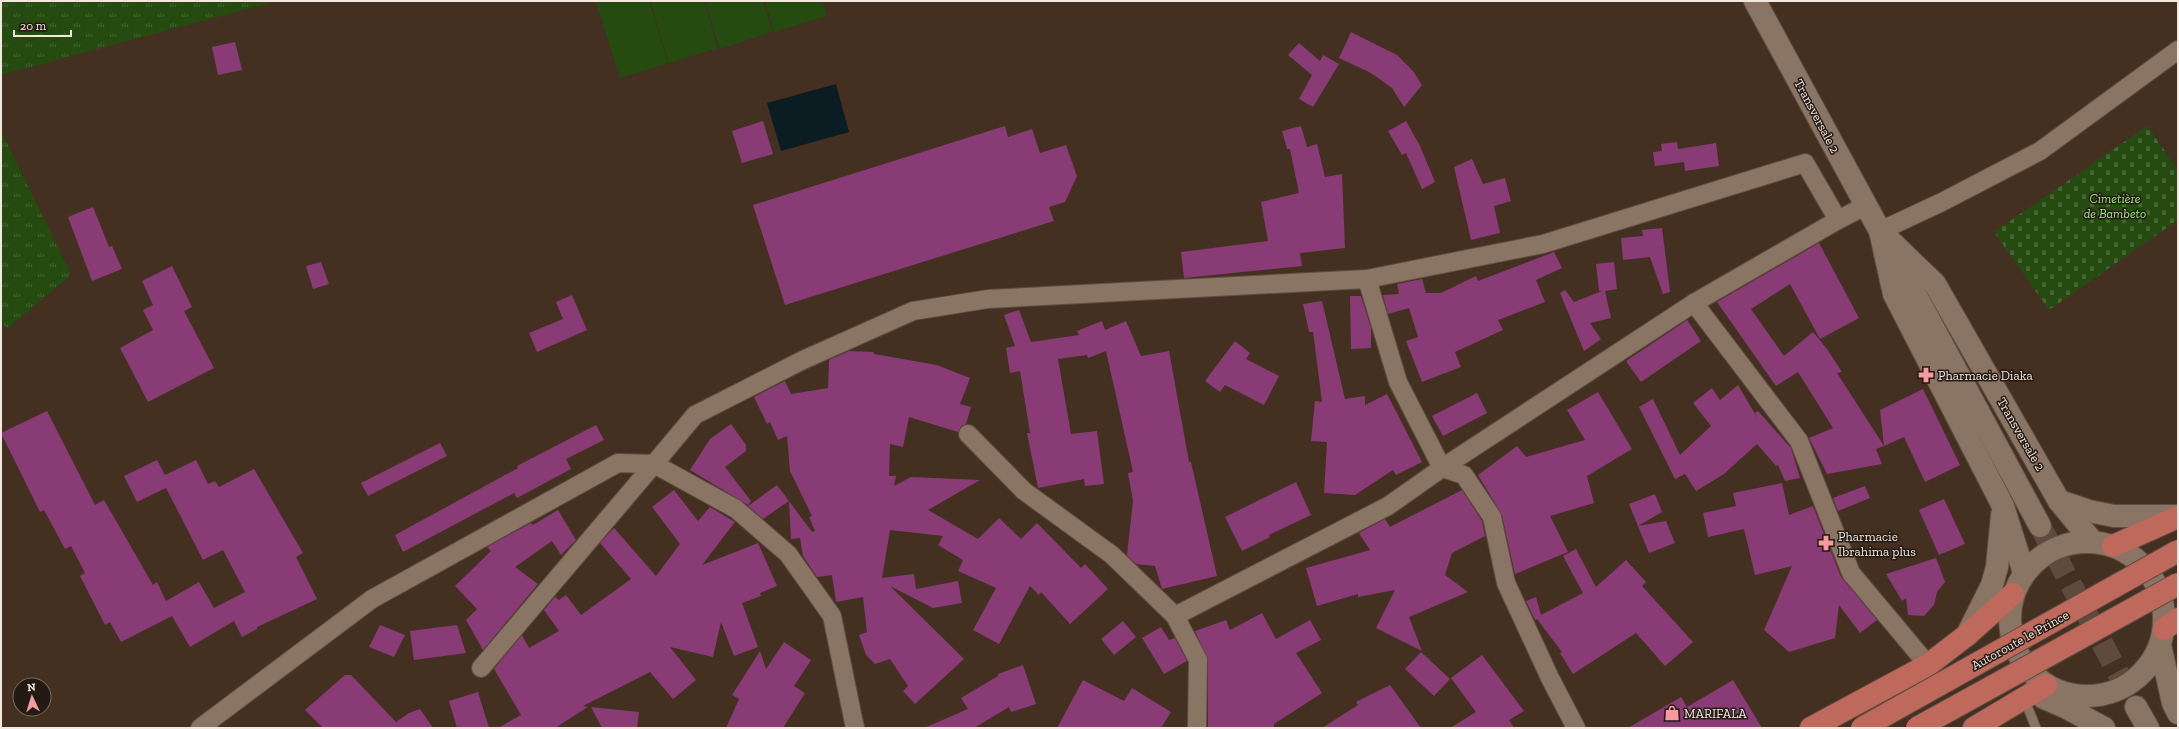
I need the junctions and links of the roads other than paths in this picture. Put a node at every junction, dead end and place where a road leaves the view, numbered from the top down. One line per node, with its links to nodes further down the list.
1 (1755, 1): 3 (main road, Transversale 2)
2 (2178, 50): 5 (street)
3 (1865, 206): 4 (street); 5 (main road, Transversale 2)
4 (1838, 220): 6 (street); 7 (street)
5 (1880, 231): 11 (main road, Transversale 2); 12 (main road, Transversale 2); 14 (main road)
6 (1366, 279): 9 (street); 10 (street)
7 (1694, 303): 10 (street); 24 (street)
8 (968, 434): 21 (street)
9 (654, 464): 25 (street); 31 (street); 32 (street)
10 (1442, 468): 21 (street); 34 (street)
11 (2059, 501): 13 (main road); 15 (main road, Transversale 2)
12 (2003, 506): 18 (main road, Transversale 2); 23 (main road)
13 (2178, 517): 16 (main road)
14 (2040, 526)
15 (2092, 541): 16 (main road); 18 (main road)
16 (2113, 546): 22 (main road)
17 (2178, 551): 36 (main road, Autoroute le Prince, bridge)
18 (2024, 573): 20 (main road)
19 (2178, 584): 37 (main road, Autoroute le Prince, bridge)
20 (2012, 594): 23 (main road); 27 (main road)
21 (1175, 616): 33 (street)
22 (2167, 631): 28 (main road); 30 (main road)
23 (1967, 635): 24 (main road)
24 (1928, 665): 35 (main road)
25 (481, 668)
26 (2178, 680): 30 (main road)
27 (2034, 692): 28 (main road); 38 (main road); 39 (lane); 40 (main road)
28 (2084, 696): 41 (main road)
29 (2136, 707): 42 (main road)
30 (2176, 708)
31 (200, 728)
32 (855, 728)
33 (1197, 728)
34 (1576, 728)
35 (1811, 728)
36 (1862, 728)
37 (1917, 728)
38 (1974, 728)
39 (2036, 728)
40 (2104, 728)
41 (2116, 728)
42 (2148, 728)

